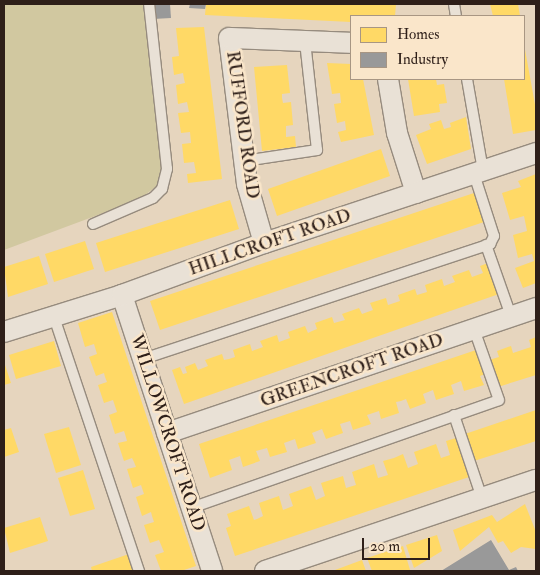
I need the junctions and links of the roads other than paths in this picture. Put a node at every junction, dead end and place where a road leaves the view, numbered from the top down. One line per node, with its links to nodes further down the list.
1 (149, 4): 10 (lane)
2 (305, 41): 3 (street, RUFFORD ROAD); 7 (lane); 7 (street, RUFFORD ROAD)
3 (350, 43)
4 (388, 80): 9 (street)
5 (467, 80): 8 (lane)
6 (536, 153): 8 (street, HILLCROFT ROAD)
7 (244, 161): 11 (street, RUFFORD ROAD)
8 (479, 172): 9 (street, HILLCROFT ROAD); 12 (lane)
9 (416, 193): 11 (street, HILLCROFT ROAD)
10 (93, 224)
11 (264, 243): 13 (street, HILLCROFT ROAD)
12 (486, 245): 15 (lane); 19 (lane)
13 (122, 295): 16 (street, HILLCROFT ROAD); 19 (street, WILLOWCROFT ROAD)
14 (536, 308): 15 (street, GREENCROFT ROAD)
15 (511, 316): 17 (street, GREENCROFT ROAD)
16 (54, 317): 18 (street, HILLCROFT ROAD); 25 (lane)
17 (474, 329): 20 (lane); 21 (street, GREENCROFT ROAD)
18 (4, 332)
19 (143, 358): 21 (street, WILLOWCROFT ROAD)
20 (454, 415): 23 (lane); 24 (lane)
21 (167, 433): 24 (street, WILLOWCROFT ROAD)
22 (536, 480): 23 (street)
23 (482, 498): 27 (street)
24 (191, 508): 26 (street, WILLOWCROFT ROAD)
25 (139, 571)
26 (212, 571)
27 (266, 571)

